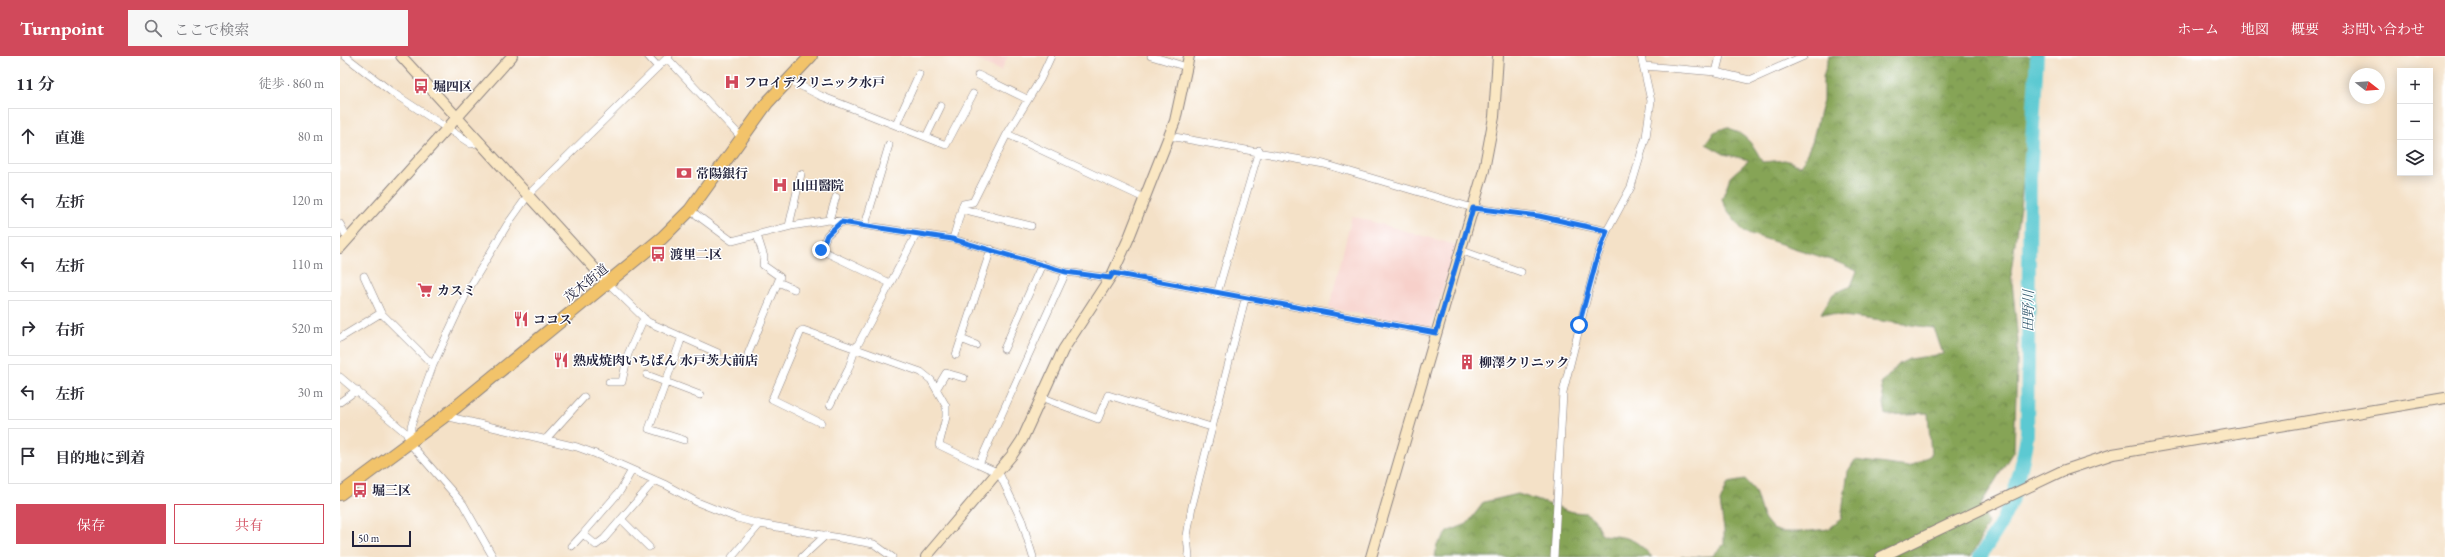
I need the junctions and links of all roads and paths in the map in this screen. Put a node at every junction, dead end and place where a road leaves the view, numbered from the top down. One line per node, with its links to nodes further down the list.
1 (345, 56): 26 (street)
2 (401, 56): 24 (street)
3 (512, 56): 24 (street)
4 (648, 56): 15 (street)
5 (810, 56): 20 (highway, 茂木街道)
6 (1051, 56): 22 (street)
7 (1151, 56): 16 (street)
8 (1189, 56): 16 (street)
9 (1498, 56): 38 (street)
10 (1641, 56): 14 (street)
11 (1720, 56): 17 (street)
12 (1804, 56): 17 (street)
13 (668, 57): 15 (street); 30 (street)
14 (1644, 66): 17 (street); 47 (street)
15 (658, 67): 35 (street)
16 (1187, 67): 28 (street)
17 (1716, 72)
18 (919, 74): 25 (street)
19 (978, 75): 22 (street)
20 (787, 79): 25 (street); 30 (highway, 茂木街道)
21 (973, 94): 29 (street)
22 (1027, 100): 27 (street)
23 (941, 106): 29 (street)
24 (458, 118): 26 (street); 31 (street)
25 (896, 125): 29 (street)
26 (446, 129): 31 (street); 50 (street)
27 (1007, 134): 37 (street); 39 (street)
28 (1170, 136): 33 (street); 37 (street)
29 (926, 137)
30 (742, 138): 40 (highway, 茂木街道)
31 (481, 142): 35 (street)
32 (890, 145): 44 (street)
33 (1259, 150): 38 (street); 64 (street)
34 (802, 174): 45 (street)
35 (529, 194): 61 (street); 78 (street)
36 (836, 198): 41 (street)
37 (1144, 198): 58 (street)
38 (1473, 208): 47 (street); 54 (street)
39 (962, 209): 46 (street); 51 (street)
40 (690, 210): 48 (street); 61 (highway, 茂木街道)
41 (829, 220): 42 (street); 45 (street)
42 (841, 222): 44 (street); 62 (street)
43 (340, 224): 50 (street)
44 (865, 225): 49 (street)
45 (789, 226): 48 (street)
46 (1031, 226)
47 (1607, 231): 117 (street)
48 (757, 235): 60 (street)
49 (916, 235): 51 (street); 62 (street)
50 (348, 239): 52 (street)
51 (952, 239): 53 (street)
52 (340, 248)
53 (991, 249): 55 (street); 71 (street)
54 (1460, 250): 57 (street); 68 (street)
55 (1042, 264): 56 (street); 73 (street)
56 (1066, 272): 58 (street); 98 (street)
57 (1521, 272)
58 (1111, 275): 64 (street); 88 (street)
59 (364, 276): 66 (street)
60 (778, 282): 63 (street); 76 (street)
61 (608, 283): 67 (street); 92 (highway, 茂木街道)
62 (890, 283): 74 (street)
63 (794, 289)
64 (1218, 294): 65 (street)
65 (1245, 299): 68 (street); 94 (street)
66 (381, 313): 70 (street); 78 (street)
67 (644, 318): 69 (street); 82 (street)
68 (1436, 333): 116 (street)
69 (682, 337): 75 (street); 83 (street)
70 (340, 338)
71 (961, 340): 72 (street); 77 (street)
72 (976, 345)
73 (1004, 349)
74 (855, 350): 84 (street); 91 (street); 93 (street)
75 (718, 353)
76 (748, 354)
77 (956, 355)
78 (433, 365): 97 (street)
79 (647, 374): 83 (street)
80 (340, 377): 85 (street)
81 (964, 378): 84 (street)
82 (609, 382)
83 (666, 382): 86 (street); 96 (street)
84 (937, 388): 98 (street)
85 (357, 390): 90 (street); 97 (street)
86 (700, 395)
87 (584, 397): 95 (street)
88 (1041, 397): 94 (street); 100 (street)
89 (2445, 398): 118 (street)
90 (340, 402)
91 (830, 405)
92 (446, 416): 95 (street); 97 (highway, 茂木街道)
93 (821, 423)
94 (1211, 427): 115 (street)
95 (545, 440): 99 (street)
96 (684, 440)
97 (411, 442): 102 (highway, 茂木街道); 109 (street)
98 (979, 464): 100 (street)
99 (632, 470): 101 (street); 105 (street)
100 (999, 473): 113 (street); 114 (street)
101 (655, 480): 103 (street); 104 (street)
102 (340, 494)
103 (621, 519): 105 (street); 108 (street)
104 (760, 524): 106 (street); 110 (street)
105 (582, 534): 107 (street)
106 (826, 535): 111 (street); 112 (street)
107 (572, 546)
108 (649, 547)
109 (493, 557)
110 (732, 557)
111 (802, 557)
112 (892, 557)
113 (927, 557)
114 (1033, 557)
115 (1189, 557)
116 (1371, 557)
117 (1554, 557)
118 (1881, 557)

